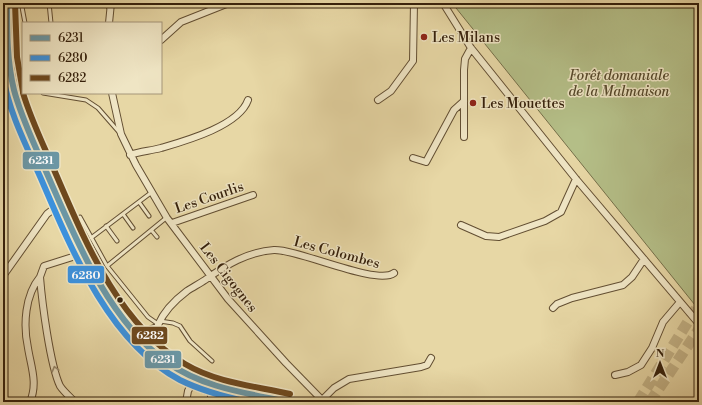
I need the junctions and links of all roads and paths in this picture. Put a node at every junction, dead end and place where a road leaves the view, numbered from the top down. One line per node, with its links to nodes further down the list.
1 (7, 3): 28 (street)
2 (24, 3): 9 (lane)
3 (49, 3): 10 (lane)
4 (105, 3): 8 (lane)
5 (229, 3): 12 (street)
6 (414, 3): 18 (street)
7 (443, 3): 13 (street)
8 (110, 6): 11 (street)
9 (24, 22)
10 (51, 22)
11 (109, 22)
12 (162, 39)
13 (471, 48): 19 (street); 24 (street)
14 (3, 72): 28 (street)
15 (49, 94): 20 (lane)
16 (112, 94): 20 (street, Les Cigognes)
17 (248, 100): 22 (street)
18 (378, 100)
19 (464, 101): 21 (street); 23 (street)
20 (121, 134): 22 (street, Les Cigognes)
21 (464, 137)
22 (130, 155): 25 (street, Les Cigognes)
23 (413, 158)
24 (576, 180): 33 (street); 41 (street)
25 (152, 192): 27 (lane); 32 (street, Les Cigognes)
26 (253, 195): 32 (street, Les Courlis)
27 (139, 202): 29 (lane); 30 (lane)
28 (58, 205): 40 (street); 45 (street)
29 (123, 214): 34 (lane); 35 (lane)
30 (150, 216)
31 (80, 217): 38 (lane)
32 (169, 220): 36 (lane); 44 (street, Les Cigognes)
33 (461, 225)
34 (106, 226): 38 (lane); 39 (lane)
35 (133, 228)
36 (152, 231): 37 (lane); 42 (lane)
37 (157, 237)
38 (91, 238): 42 (lane)
39 (117, 241)
40 (81, 253): 46 (street); 51 (street)
41 (644, 259): 47 (street); 48 (street)
42 (107, 266): 49 (lane)
43 (394, 273): 44 (street, Les Colombes)
44 (211, 275): 49 (street, Les Colombes); 60 (street, Les Cigognes)
45 (3, 276)
46 (40, 278): 61 (street); 62 (street, one-way to 46)
47 (680, 302): 50 (street); 55 (street)
48 (553, 308)
49 (158, 324): 51 (street, Les Colombes); 52 (street, Les Colombes); 54 (lane)
50 (699, 324)
51 (139, 340): 52 (street)
52 (149, 350): 56 (street)
53 (431, 358): 60 (street)
54 (212, 361)
55 (615, 375)
56 (193, 381): 57 (street); 63 (street)
57 (213, 389): 58 (street); 64 (street)
58 (231, 397): 59 (street)
59 (242, 399): 65 (street); 66 (street)
60 (323, 401)
61 (30, 402)
62 (75, 402)
63 (186, 402)
64 (210, 402)
65 (251, 402)
66 (288, 402)

